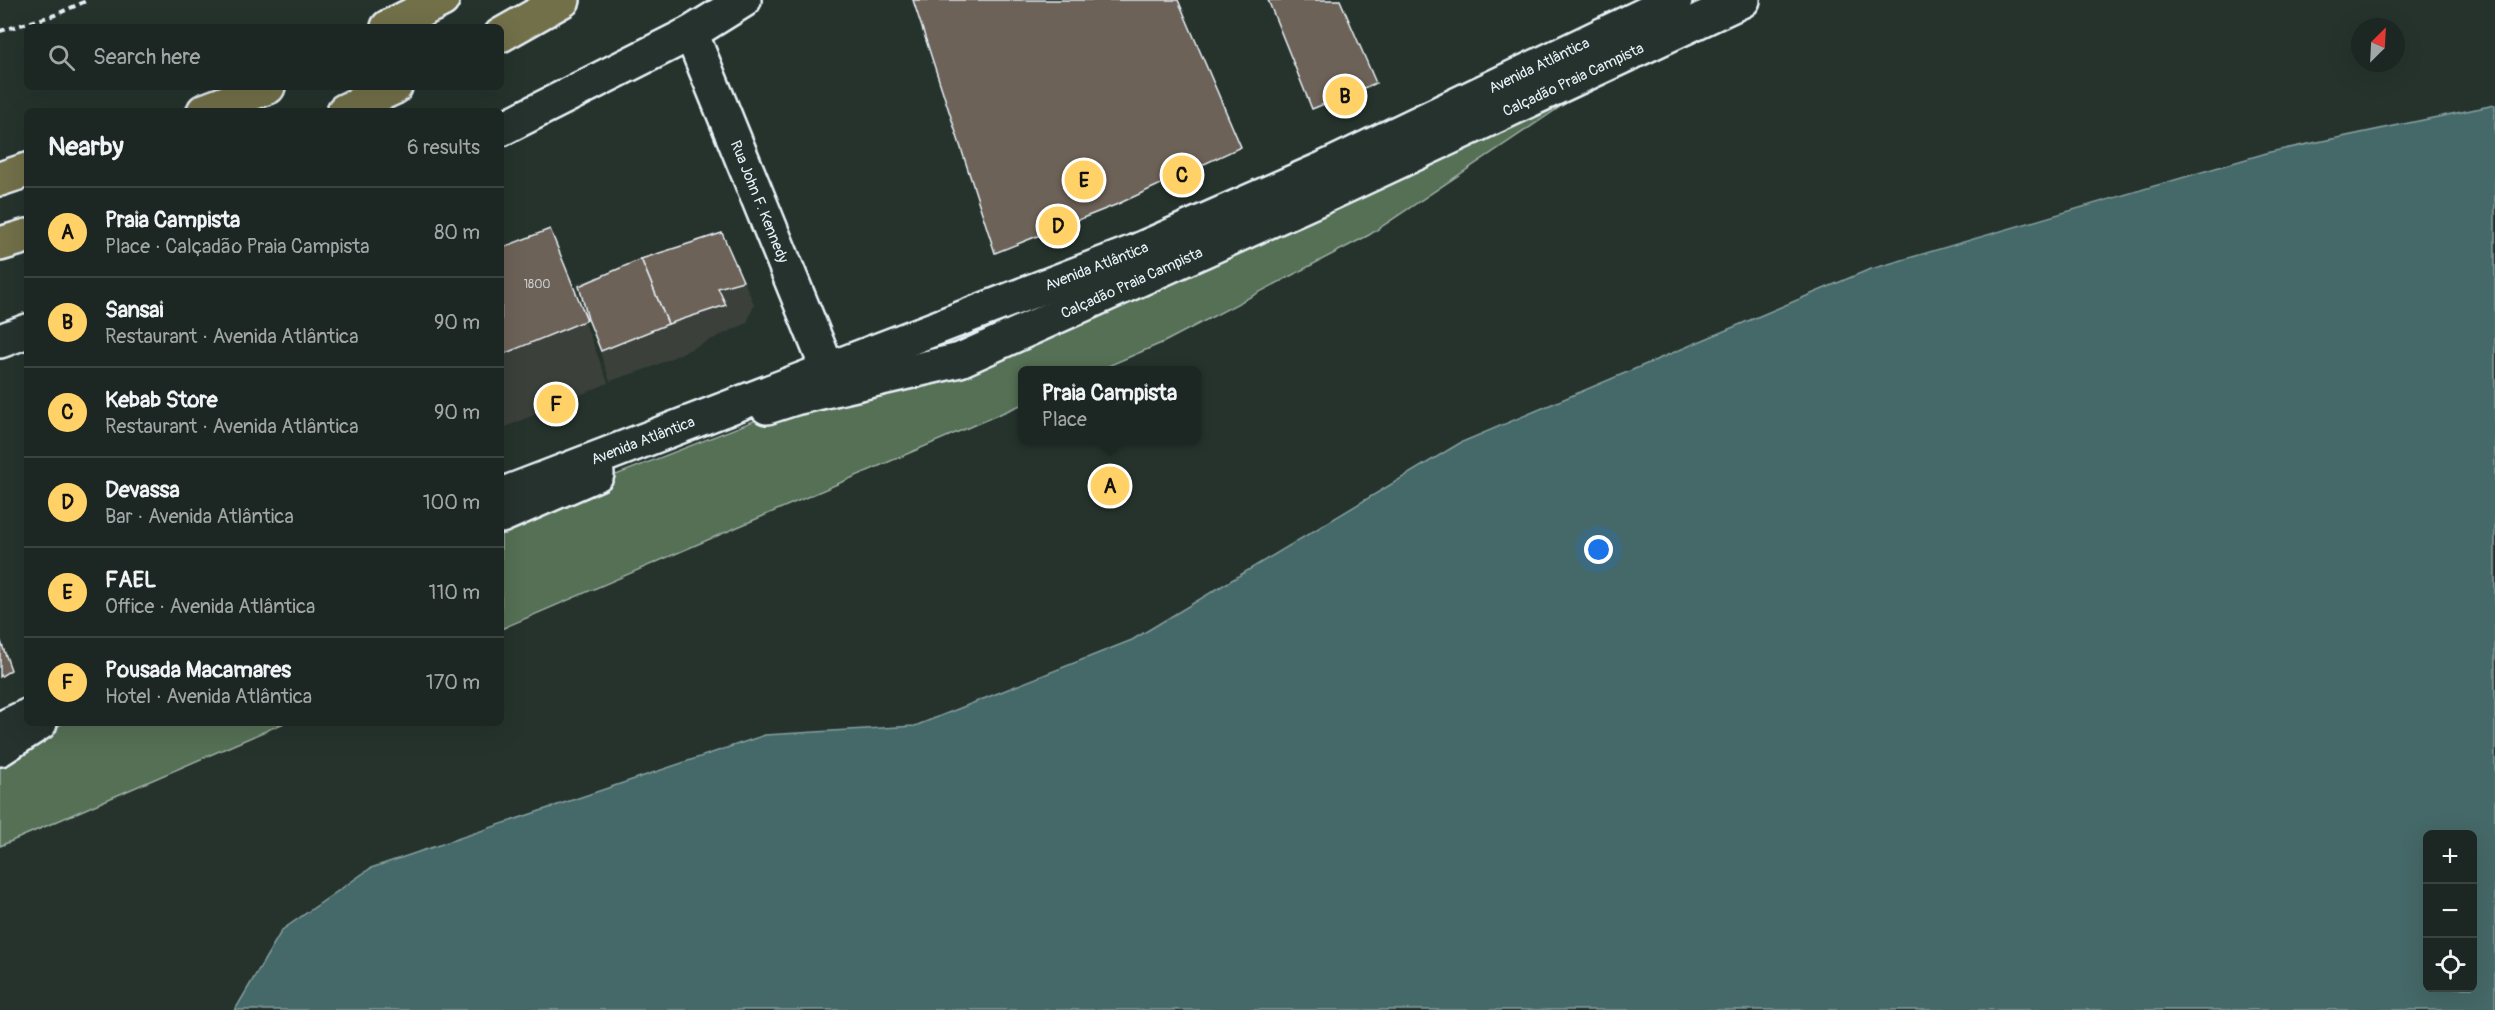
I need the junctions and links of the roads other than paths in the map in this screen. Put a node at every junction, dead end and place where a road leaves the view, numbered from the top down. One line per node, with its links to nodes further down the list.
1 (442, 0): 6 (highway)
2 (563, 0): 7 (highway)
3 (744, 0): 8 (street)
4 (1675, 0): 22 (street, Avenida Atlântica)
5 (1743, 0): 24 (street, Calçadão Praia Campista)
6 (394, 24)
7 (504, 33)
8 (691, 33): 13 (street); 22 (street, Rua John F. Kennedy)
9 (260, 90): 11 (highway)
10 (389, 90): 12 (highway)
11 (212, 108)
12 (350, 108)
13 (504, 127)
14 (24, 163): 15 (highway)
15 (0, 167)
16 (24, 171): 17 (highway)
17 (0, 179)
18 (24, 238): 19 (highway)
19 (0, 244)
20 (24, 332): 21 (street)
21 (0, 341)
22 (828, 370): 23 (street, Avenida Atlântica)
23 (504, 494)
24 (504, 515)
25 (24, 717): 27 (street)
26 (35, 726): 28 (street)
27 (0, 729)
28 (0, 749)

